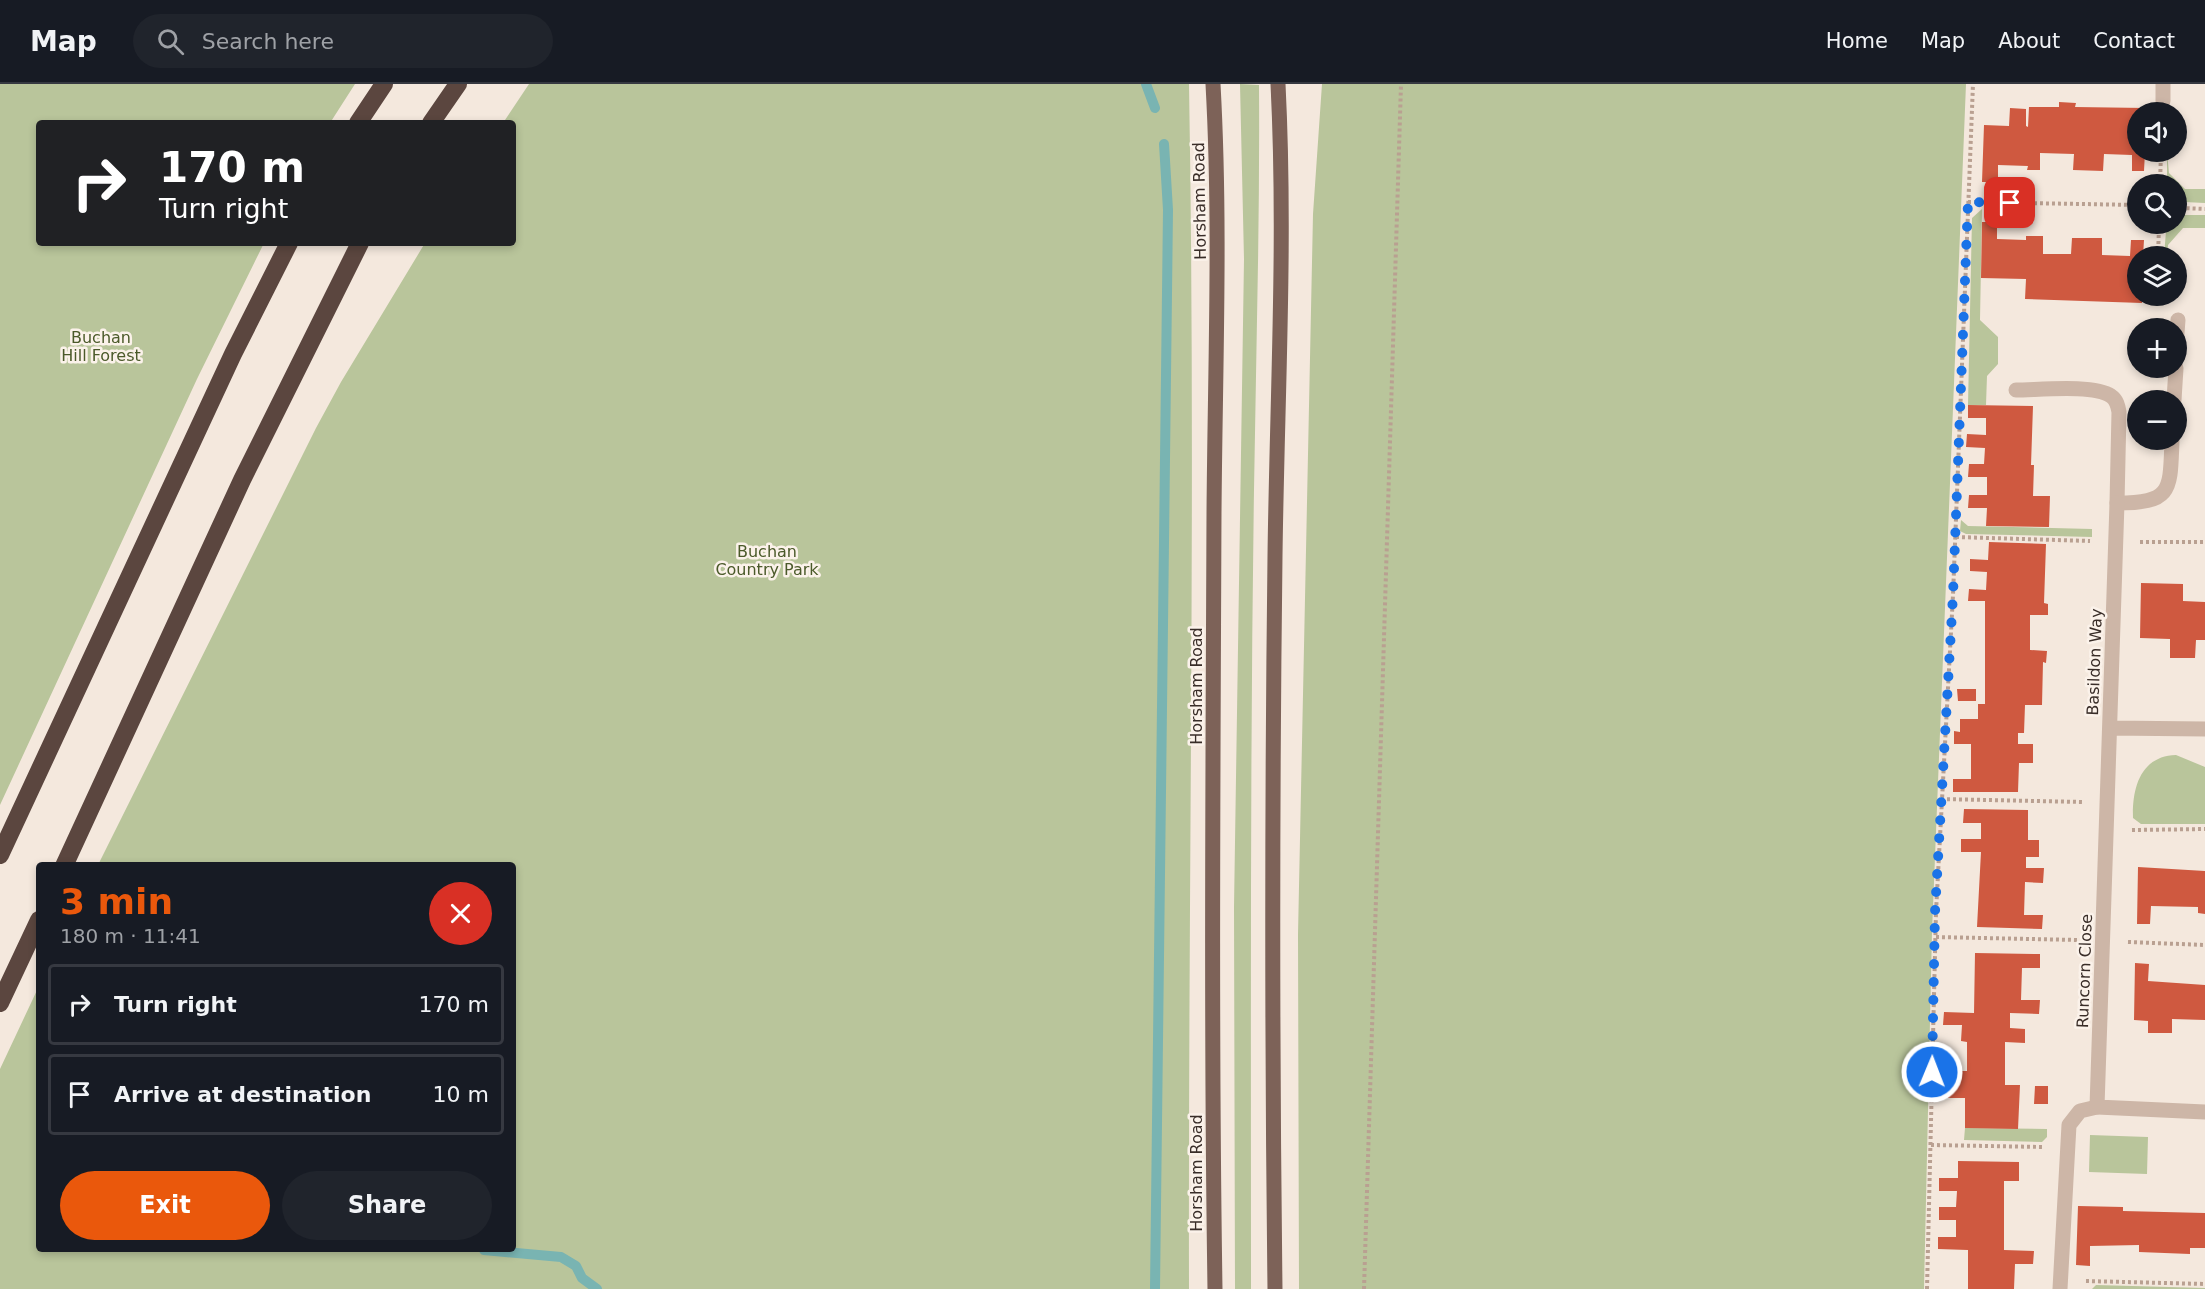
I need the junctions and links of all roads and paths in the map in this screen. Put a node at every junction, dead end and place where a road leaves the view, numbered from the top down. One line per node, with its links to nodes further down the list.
1 (384, 84): 9 (highway)
2 (458, 84): 10 (highway)
3 (1213, 84): 42 (main road, Horsham Road)
4 (1278, 84): 43 (main road)
5 (1401, 84): 44 (path)
6 (1972, 84): 11 (path)
7 (2163, 84): 8 (street)
8 (2163, 101)
9 (360, 120)
10 (433, 120)
11 (1968, 202): 12 (path); 20 (path)
12 (2127, 206)
13 (2187, 208): 14 (path)
14 (2205, 209)
15 (288, 246): 29 (highway)
16 (359, 246): 30 (highway)
17 (2016, 390): 19 (street, Basildon Way)
18 (2172, 450): 19 (street)
19 (2117, 503): 21 (street, Basildon Way)
20 (1956, 537): 21 (path); 25 (path)
21 (2117, 542): 22 (path); 23 (street, Basildon Way)
22 (2205, 542)
23 (2110, 728): 24 (street, Basildon Way); 26 (street, Runcorn Close)
24 (2205, 729)
25 (1941, 799): 26 (path); 32 (path)
26 (2108, 802): 27 (street, Runcorn Close)
27 (2107, 830): 28 (path); 33 (street, Runcorn Close)
28 (2205, 830)
29 (0, 855)
30 (66, 862)
31 (36, 926): 35 (highway)
32 (1936, 936): 33 (path); 38 (path)
33 (2103, 940): 34 (path); 36 (street, Runcorn Close)
34 (2205, 945)
35 (0, 1004)
36 (2097, 1107): 37 (street); 39 (street)
37 (2205, 1112)
38 (1931, 1144): 39 (path); 45 (path)
39 (2067, 1148): 41 (street)
40 (2205, 1284): 41 (path)
41 (2061, 1285)
42 (1215, 1289)
43 (1275, 1289)
44 (1364, 1289)
45 (1927, 1289)

